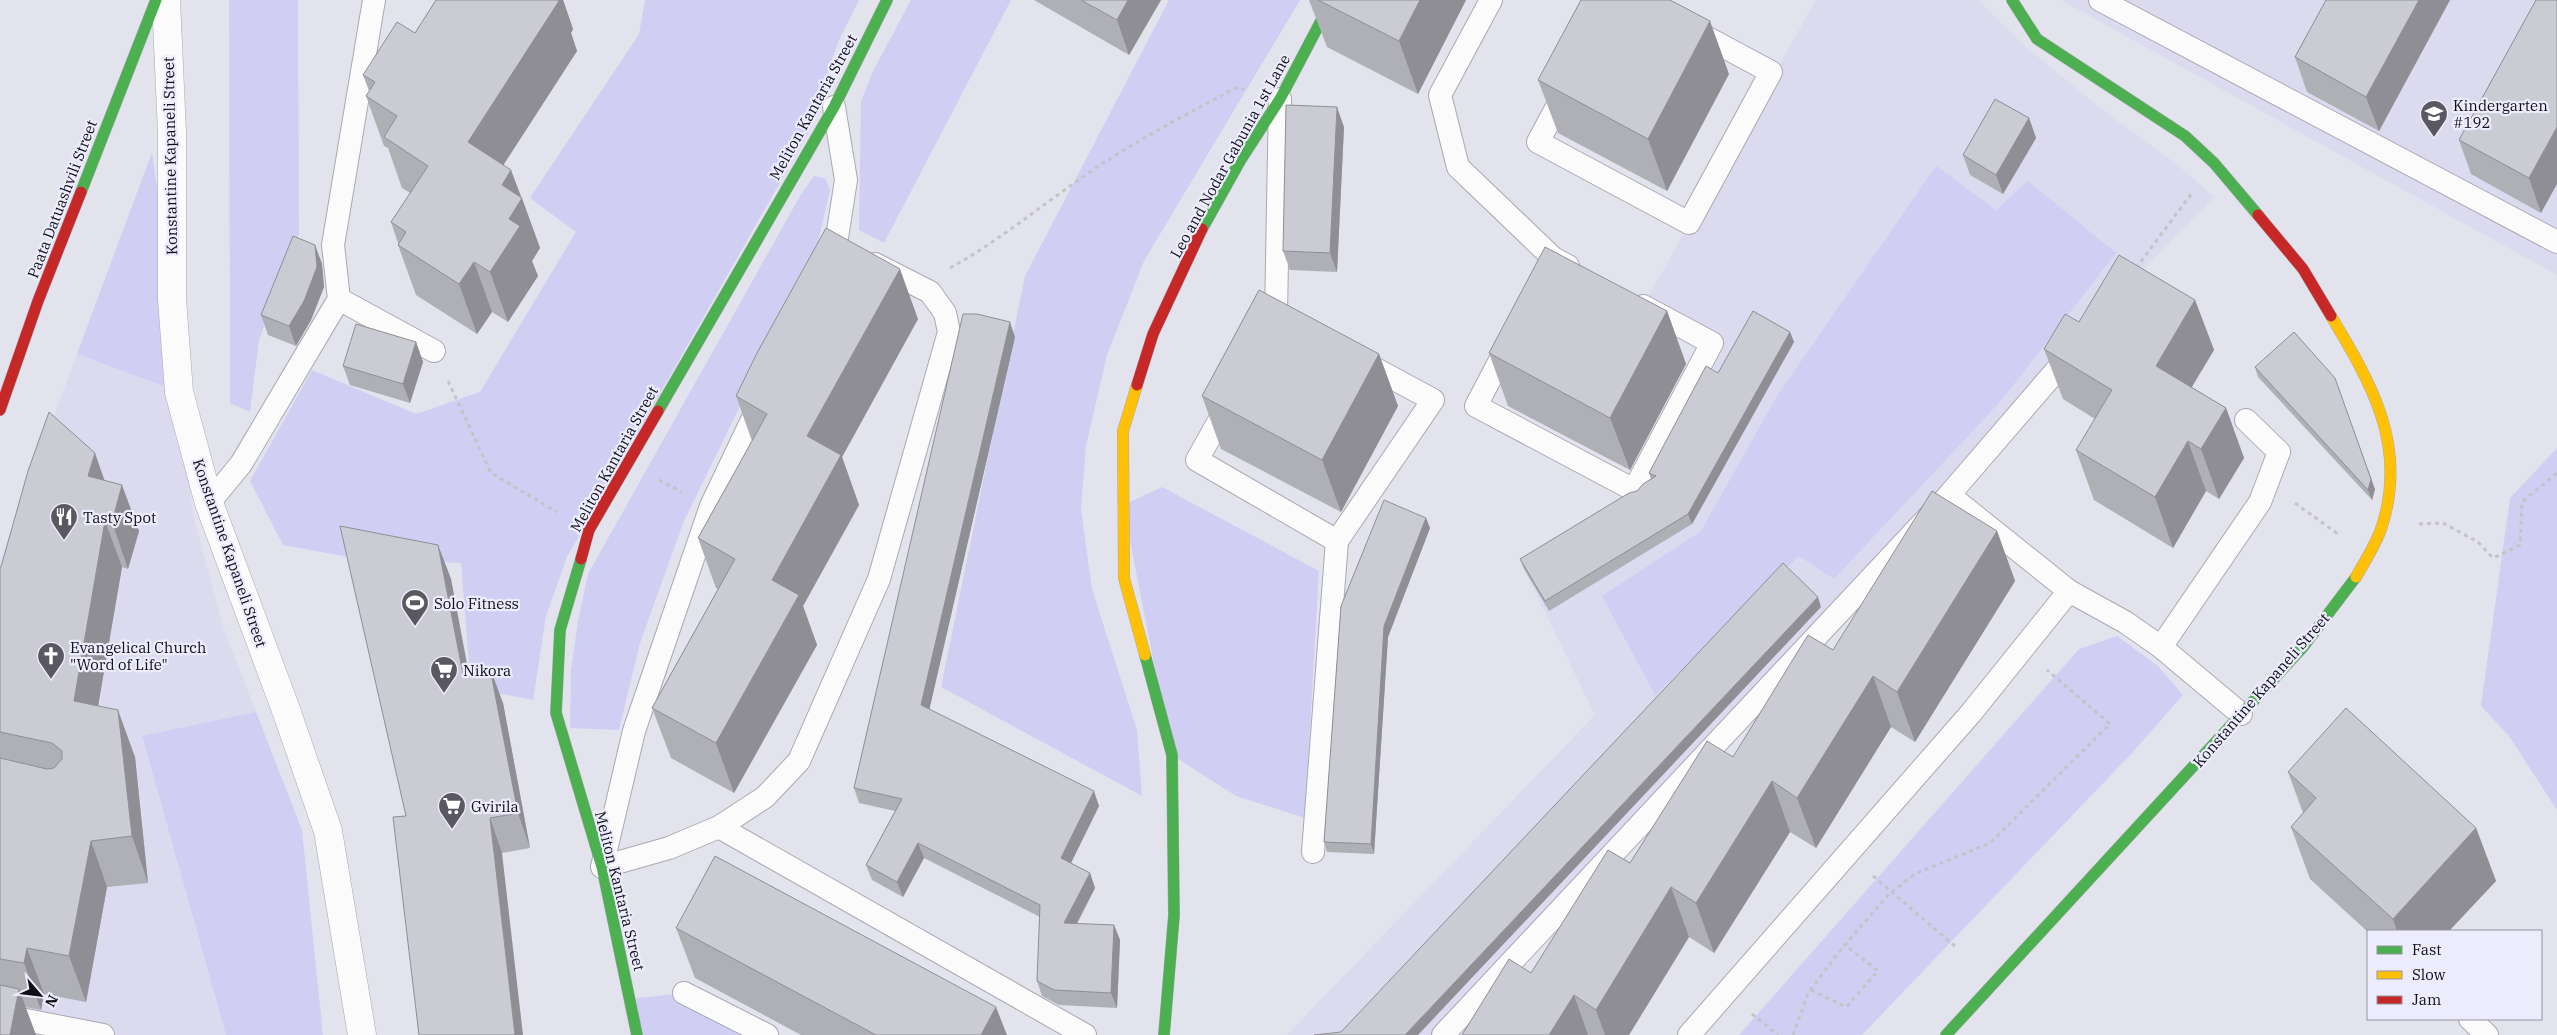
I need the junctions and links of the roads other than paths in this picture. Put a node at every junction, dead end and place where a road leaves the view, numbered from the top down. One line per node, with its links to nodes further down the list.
1 (156, 0): 26 (street, Paata Datuashvili Street)
2 (166, 0): 29 (street, Konstantine Kapaneli Street)
3 (374, 0): 18 (lane)
4 (887, 0): 12 (street, Meliton Kantaria Street)
5 (1332, 0): 11 (street, Leo and Nodar Gabunia 1st Lane)
6 (1491, 0): 15 (lane)
7 (1637, 0): 10 (lane)
8 (2012, 0): 33 (street, Konstantine Kapaneli Street)
9 (2100, 0): 13 (lane)
10 (1574, 75)
11 (1280, 99): 22 (lane); 45 (street, Leo and Nodar Gabunia 1st Lane)
12 (834, 107): 14 (lane); 36 (street, Meliton Kantaria Street)
13 (2557, 242)
14 (836, 244): 16 (lane); 34 (lane)
15 (1586, 276)
16 (819, 280)
17 (1627, 297): 19 (lane)
18 (339, 299): 23 (lane); 29 (lane)
19 (1517, 328)
20 (2085, 336): 28 (lane)
21 (1337, 348): 30 (lane)
22 (1257, 350)
23 (434, 351)
24 (771, 380): 36 (lane)
25 (1239, 384): 30 (lane)
26 (0, 410)
27 (2246, 420): 32 (lane)
28 (1949, 495): 31 (lane); 46 (lane)
29 (209, 503): 41 (street, Konstantine Kapaneli Street)
30 (1337, 541): 35 (lane)
31 (2069, 591): 32 (lane); 47 (lane)
32 (2161, 647): 33 (lane)
33 (2241, 714): 48 (street, Konstantine Kapaneli Street)
34 (719, 826): 36 (lane); 44 (lane)
35 (1313, 852)
36 (602, 867): 42 (street, Meliton Kantaria Street)
37 (684, 993): 43 (lane)
38 (0, 1015): 40 (lane)
39 (2471, 1020): 49 (lane)
40 (103, 1035)
41 (362, 1035)
42 (637, 1035)
43 (767, 1035)
44 (1085, 1035)
45 (1164, 1035)
46 (1443, 1035)
47 (1689, 1035)
48 (1946, 1035)
49 (2487, 1035)

